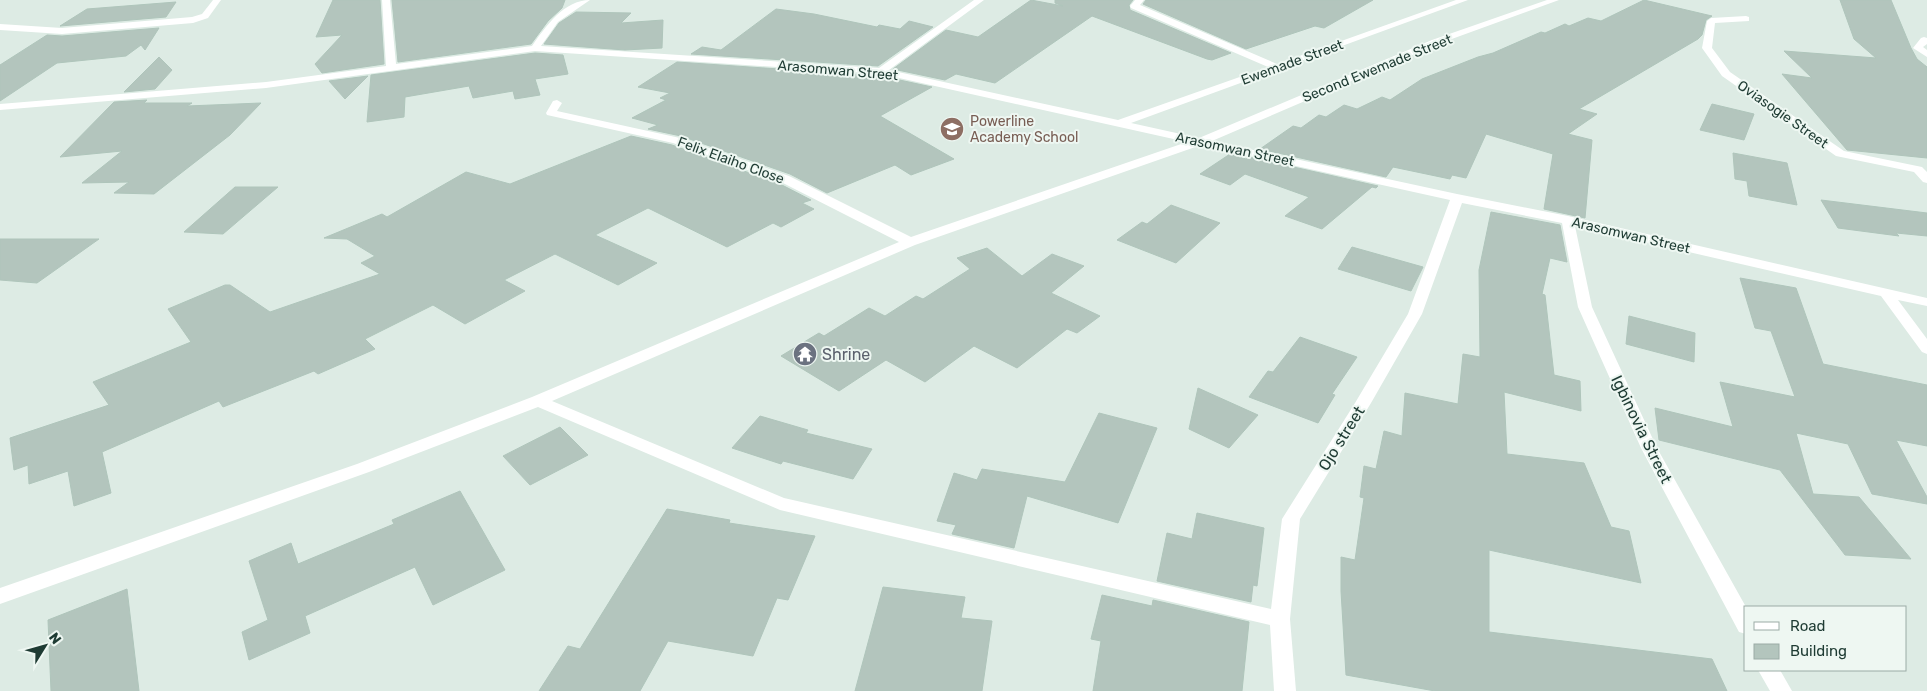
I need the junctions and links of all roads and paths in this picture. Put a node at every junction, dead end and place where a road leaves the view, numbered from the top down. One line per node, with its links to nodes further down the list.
1 (217, 0): 9 (street)
2 (386, 0): 14 (street)
3 (586, 0): 11 (street)
4 (980, 0): 15 (street)
5 (1140, 0): 13 (street)
6 (1464, 0): 13 (street, Ewemade Street)
7 (1555, 0): 19 (street, Second Ewemade Street)
8 (1746, 20): 20 (street, Oviasogie Street)
9 (0, 27)
10 (1927, 41): 12 (street)
11 (535, 48): 14 (street, Arasomwan Street); 15 (street, Arasomwan Street)
12 (1927, 54)
13 (1276, 67): 18 (street, Ewemade Street)
14 (390, 68): 17 (street, Arasomwan Street)
15 (881, 71): 18 (street, Arasomwan Street)
16 (556, 103): 23 (street, Felix Elaiho Close)
17 (0, 107)
18 (1120, 124): 19 (street, Arasomwan Street)
19 (1201, 141): 21 (street, Arasomwan Street); 23 (street, Second Ewemade Street)
20 (1927, 180)
21 (1457, 198): 22 (street, Arasomwan Street); 29 (street, Ojo street)
22 (1568, 220): 24 (street, Arasomwan Street); 30 (street, Igbinovia Street)
23 (910, 242): 27 (street, Second Ewemade Street)
24 (1886, 293): 25 (street, Arasomwan Street); 26 (street)
25 (1927, 302)
26 (1927, 350)
27 (538, 401): 28 (street, Second Ewemade Street); 29 (street)
28 (0, 596)
29 (1280, 619): 32 (street, Ojo street)
30 (1744, 622)
31 (1770, 671): 33 (street)
32 (1285, 691)
33 (1781, 691)

